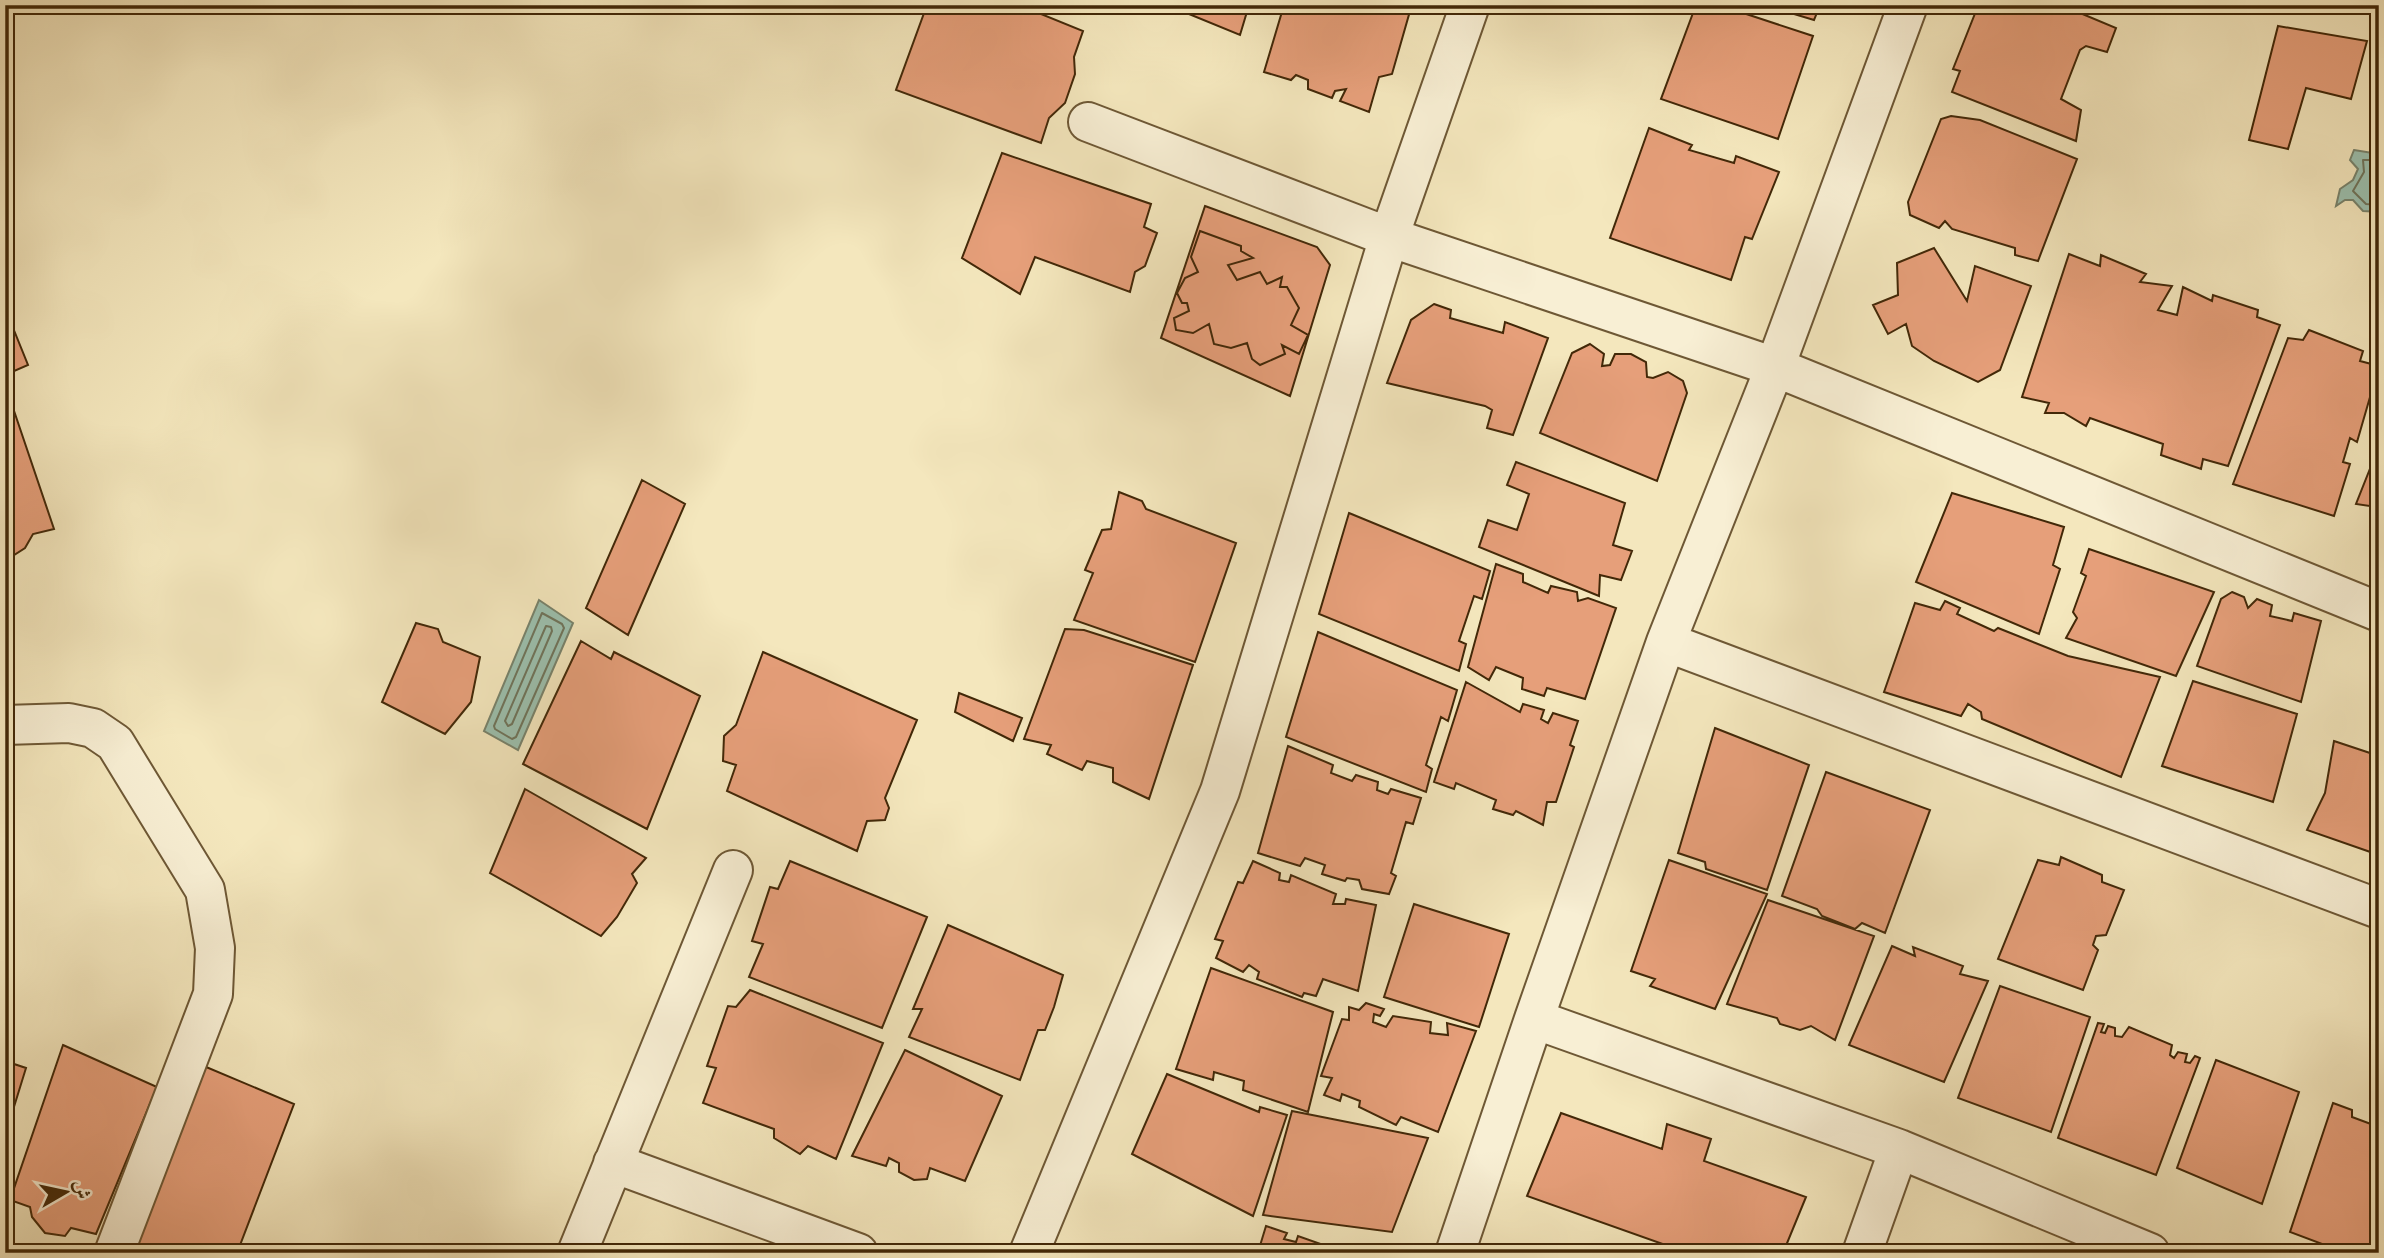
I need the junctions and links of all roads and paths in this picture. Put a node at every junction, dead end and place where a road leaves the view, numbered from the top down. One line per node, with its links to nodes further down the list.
1 (1470, 5): 4 (street)
2 (1908, 5): 5 (street)
3 (1088, 122): 4 (street)
4 (1389, 237): 5 (street); 17 (street)
5 (1775, 367): 6 (street); 7 (street)
6 (2379, 612)
7 (1666, 642): 10 (street); 11 (street)
8 (5, 725): 14 (street)
9 (733, 870): 13 (street)
10 (2379, 909)
11 (1534, 1019): 12 (street); 18 (street)
12 (1899, 1149): 19 (street); 20 (street)
13 (613, 1163): 15 (street); 16 (street)
14 (114, 1253)
15 (577, 1253)
16 (859, 1253)
17 (1029, 1253)
18 (1455, 1253)
19 (1862, 1253)
20 (2150, 1253)

